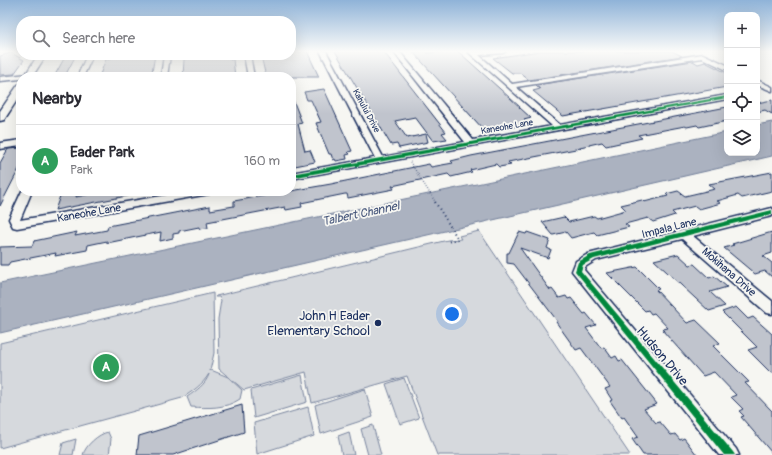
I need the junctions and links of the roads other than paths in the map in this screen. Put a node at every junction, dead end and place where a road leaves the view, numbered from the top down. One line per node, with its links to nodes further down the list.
1 (335, 72): 18 (street, Kahului Drive)
2 (414, 72): 16 (street)
3 (495, 72): 8 (street)
4 (599, 72): 8 (street)
5 (16, 77): 6 (street)
6 (0, 79)
7 (760, 83): 9 (street)
8 (511, 86): 14 (street)
9 (772, 89): 10 (street)
10 (760, 91)
11 (16, 94): 13 (street)
12 (724, 98): 14 (street, Kaneohe Lane)
13 (0, 118)
14 (559, 128): 16 (street, Kaneohe Lane)
15 (16, 143): 17 (street)
16 (470, 143): 18 (street, Kaneohe Lane)
17 (0, 146)
18 (380, 159): 19 (street, Kaneohe Lane)
19 (296, 175)
20 (25, 196): 23 (street, Kaneohe Lane)
21 (146, 196): 23 (street)
22 (182, 196): 23 (street, Kaneohe Lane)
23 (145, 203)
24 (772, 212): 25 (street, Impala Lane)
25 (685, 235): 26 (street, Impala Lane); 27 (street, Mokihana Drive)
26 (578, 271): 28 (street, Hudson Drive)
27 (772, 309)
28 (730, 455)

